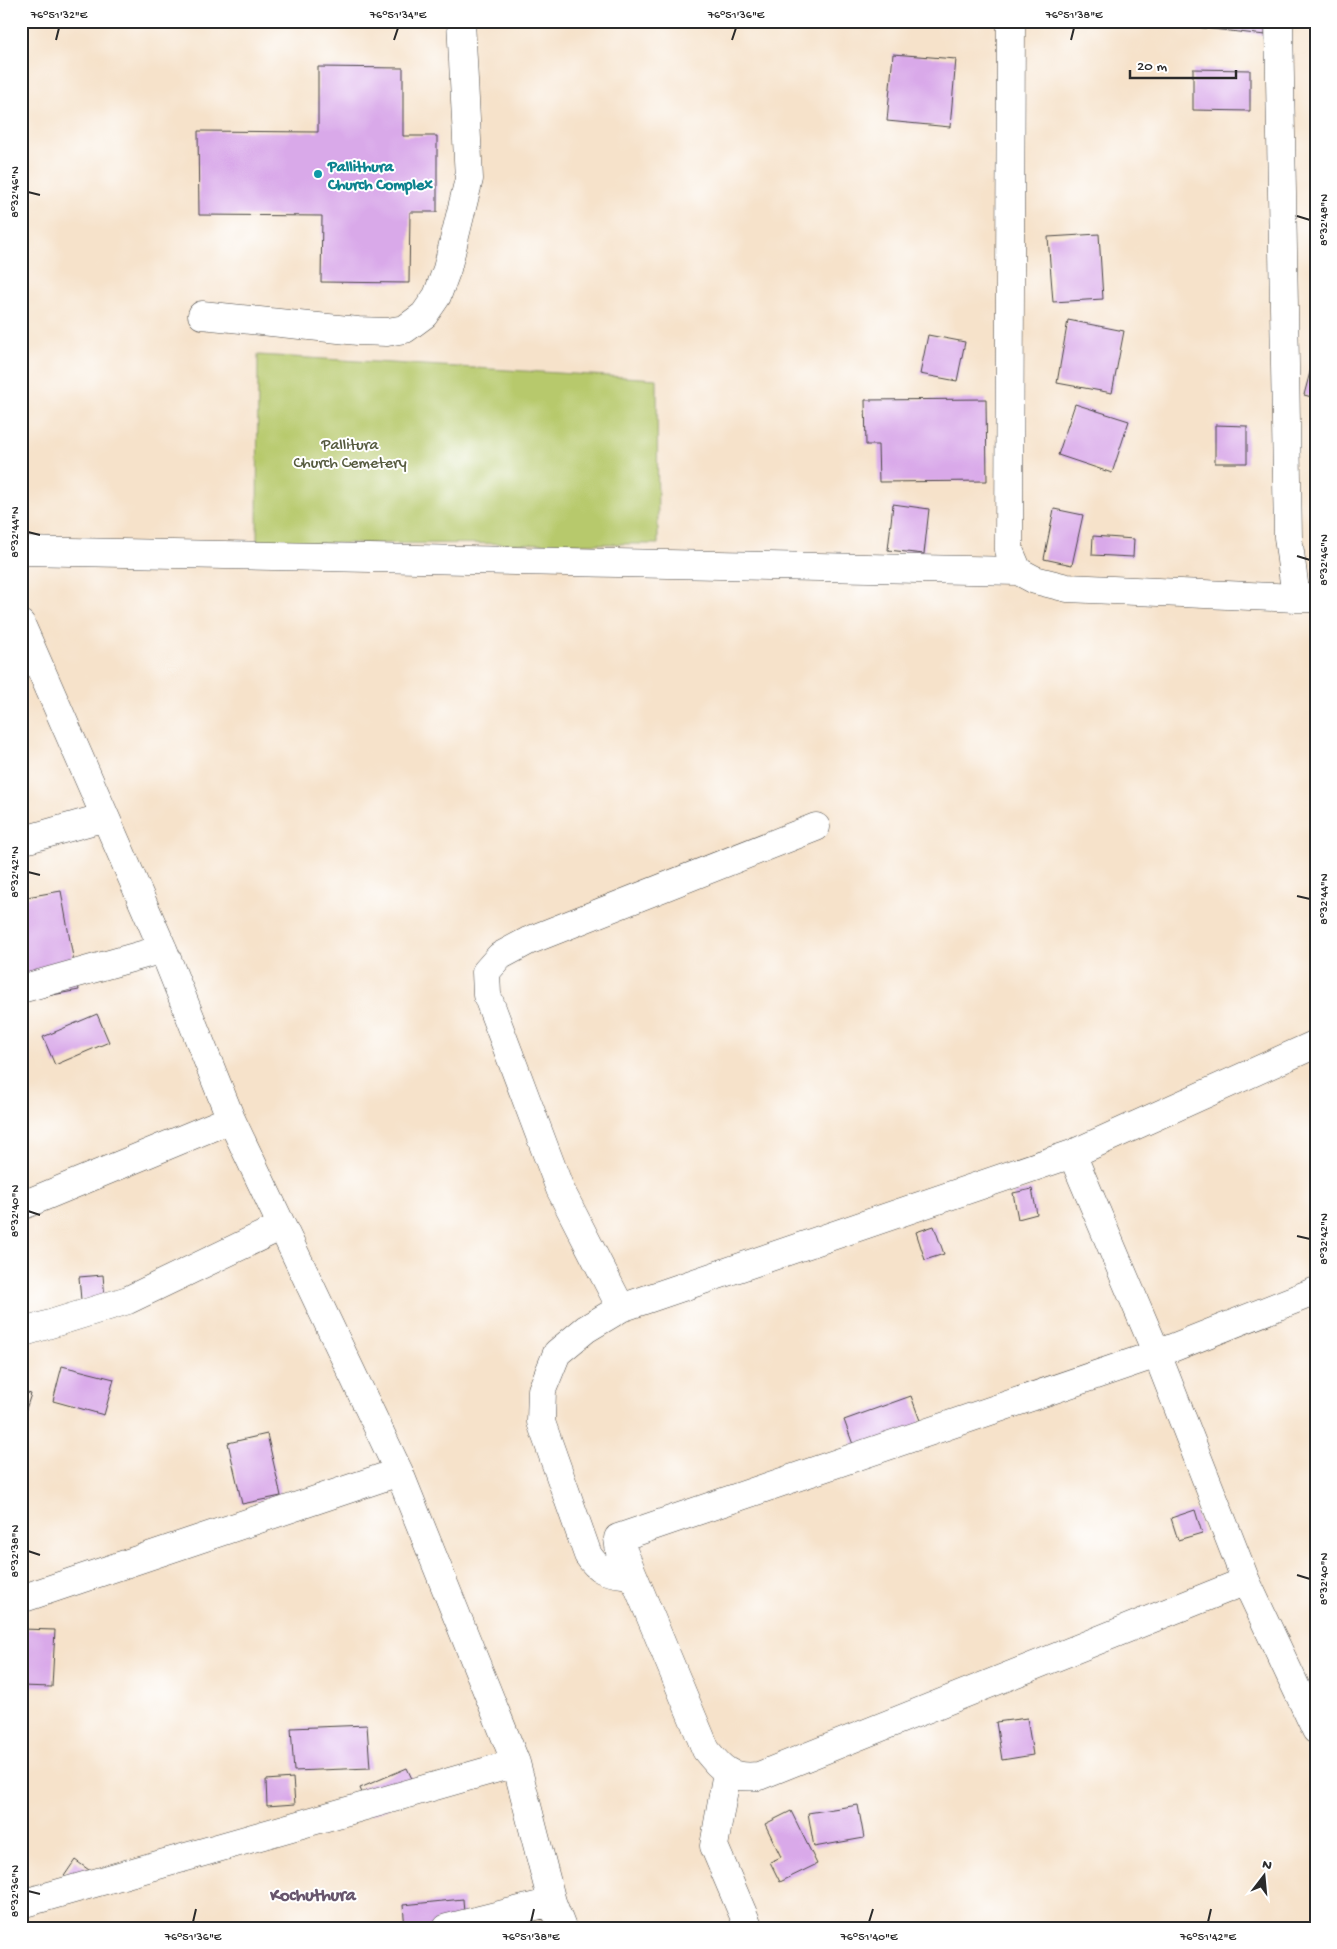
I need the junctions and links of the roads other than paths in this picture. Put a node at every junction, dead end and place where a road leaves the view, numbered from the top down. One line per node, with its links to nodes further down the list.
1 (461, 21): 4 (street)
2 (1011, 21): 6 (street)
3 (1279, 21): 7 (street)
4 (202, 315)
5 (21, 551): 6 (street)
6 (1018, 571): 7 (street)
7 (1306, 598)
8 (21, 624): 9 (street)
9 (105, 817): 11 (street); 12 (street)
10 (816, 827): 20 (street)
11 (21, 840)
12 (163, 949): 13 (street); 15 (street)
13 (21, 989)
14 (1316, 1044): 16 (street)
15 (231, 1120): 17 (street); 18 (street)
16 (1072, 1154): 20 (street); 22 (street)
17 (21, 1206)
18 (282, 1226): 21 (street); 23 (street)
19 (1316, 1291): 22 (street)
20 (621, 1308): 24 (street)
21 (21, 1333)
22 (1157, 1354): 24 (street); 25 (street)
23 (399, 1472): 26 (street); 28 (street)
24 (618, 1538): 29 (street)
25 (1246, 1581): 27 (street); 29 (street)
26 (21, 1599)
27 (1315, 1724)
28 (516, 1763): 30 (street); 31 (street)
29 (727, 1772): 34 (street)
30 (552, 1902): 32 (street); 33 (street)
31 (21, 1904)
32 (447, 1928)
33 (562, 1928)
34 (749, 1928)

